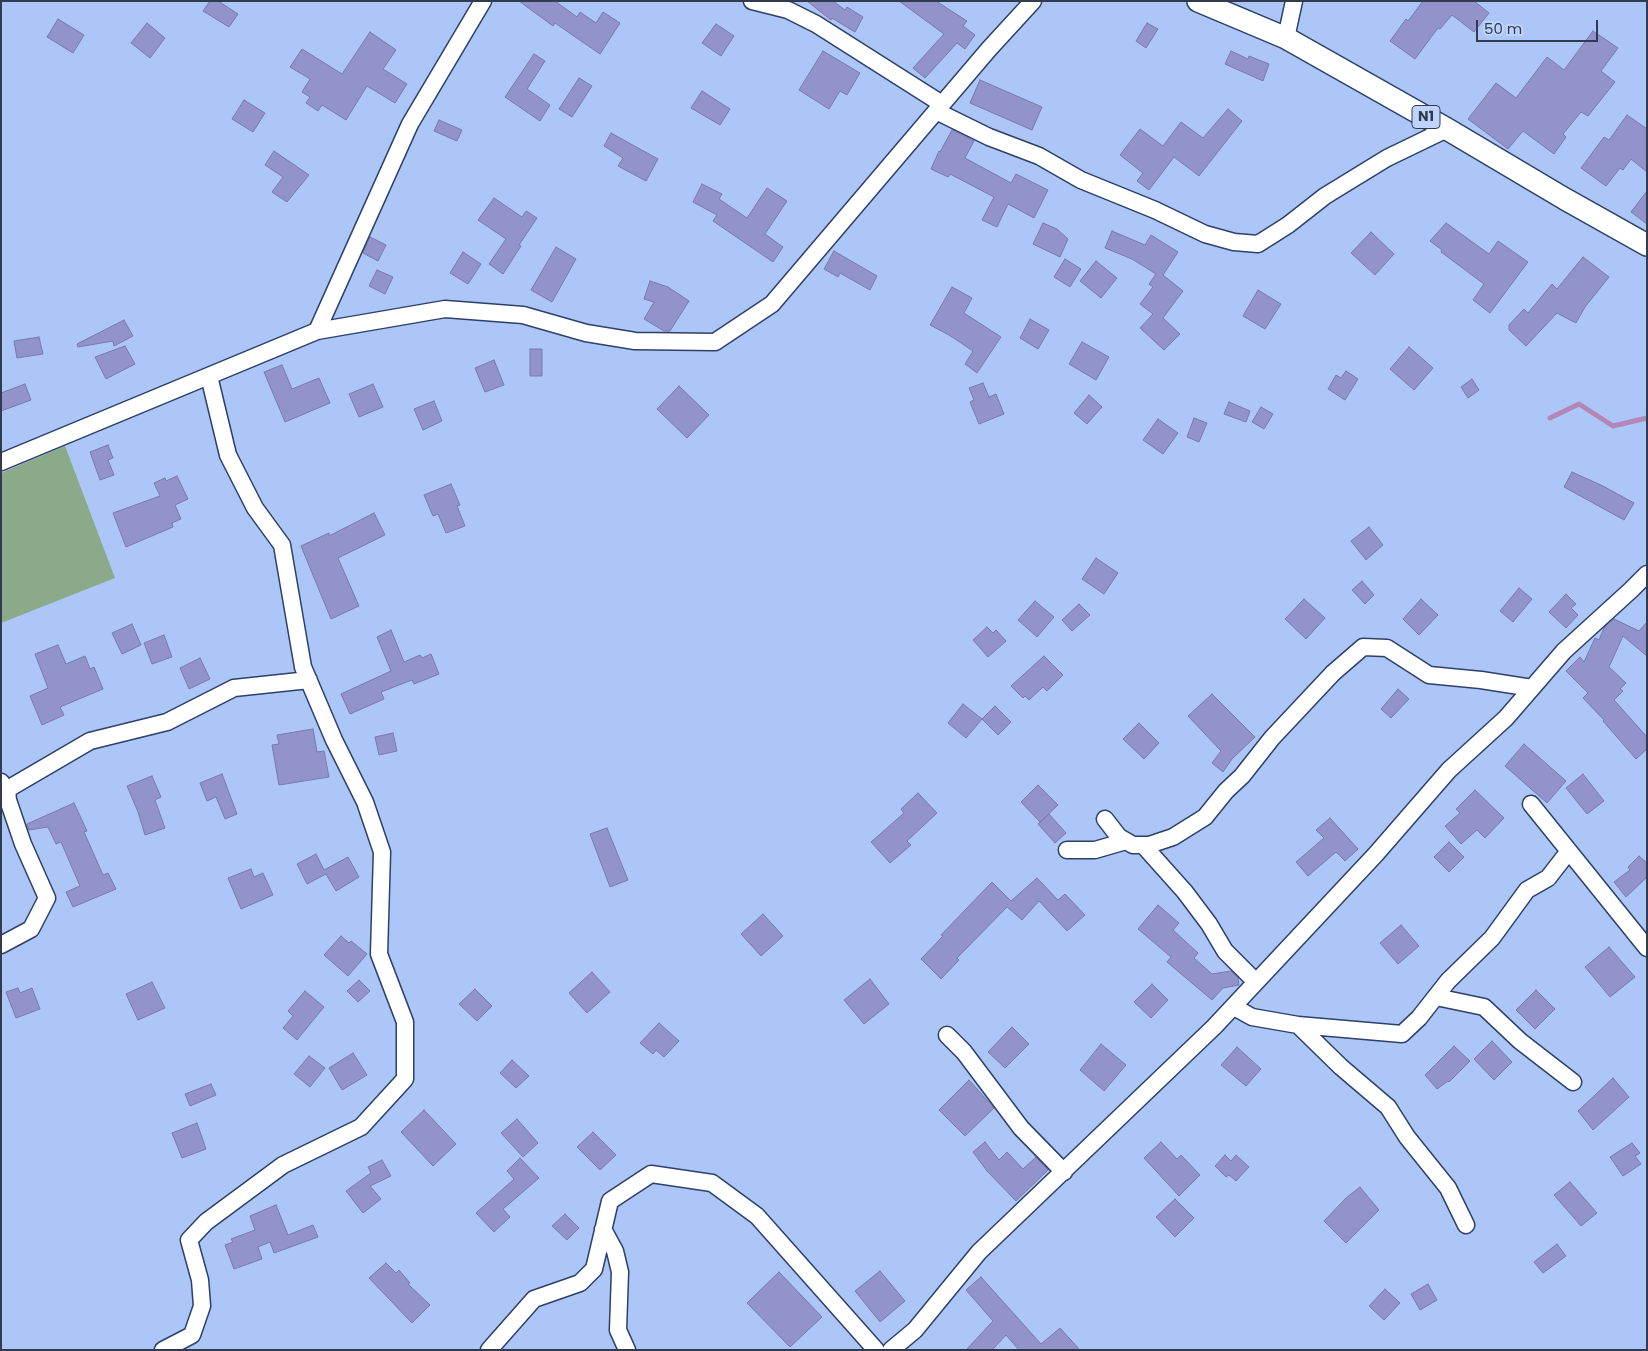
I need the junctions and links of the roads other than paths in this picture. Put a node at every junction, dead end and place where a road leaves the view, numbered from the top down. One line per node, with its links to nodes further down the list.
1 (483, 1): 10 (street)
2 (752, 1): 7 (street)
3 (1033, 1): 7 (street)
4 (1198, 1): 6 (main road, N1)
5 (1294, 1): 6 (street)
6 (1286, 38): 8 (main road, N1)
7 (939, 107): 8 (street); 10 (street)
8 (1448, 128): 9 (main road, N1)
9 (1647, 245)
10 (317, 331): 11 (street)
11 (209, 376): 12 (street); 14 (street)
12 (1, 462)
13 (1647, 574): 15 (street)
14 (309, 680): 16 (street); 34 (street)
15 (1532, 688): 20 (street); 25 (street)
16 (3, 788): 23 (street)
17 (1531, 804): 22 (street)
18 (1105, 819): 19 (street)
19 (1126, 841): 20 (street); 21 (street)
20 (1143, 846): 25 (street)
21 (1067, 850)
22 (1568, 851): 24 (street); 26 (street)
23 (1, 945)
24 (1647, 948)
25 (1256, 982): 27 (street)
26 (1436, 997): 28 (street); 30 (street)
27 (1234, 1007): 28 (street); 31 (street)
28 (1298, 1025): 32 (street)
29 (947, 1035): 31 (street)
30 (1573, 1082)
31 (1064, 1172): 38 (street)
32 (1466, 1226)
33 (603, 1229): 35 (street); 36 (street); 37 (street)
34 (163, 1350)
35 (489, 1350)
36 (626, 1350)
37 (876, 1350)
38 (891, 1350)

